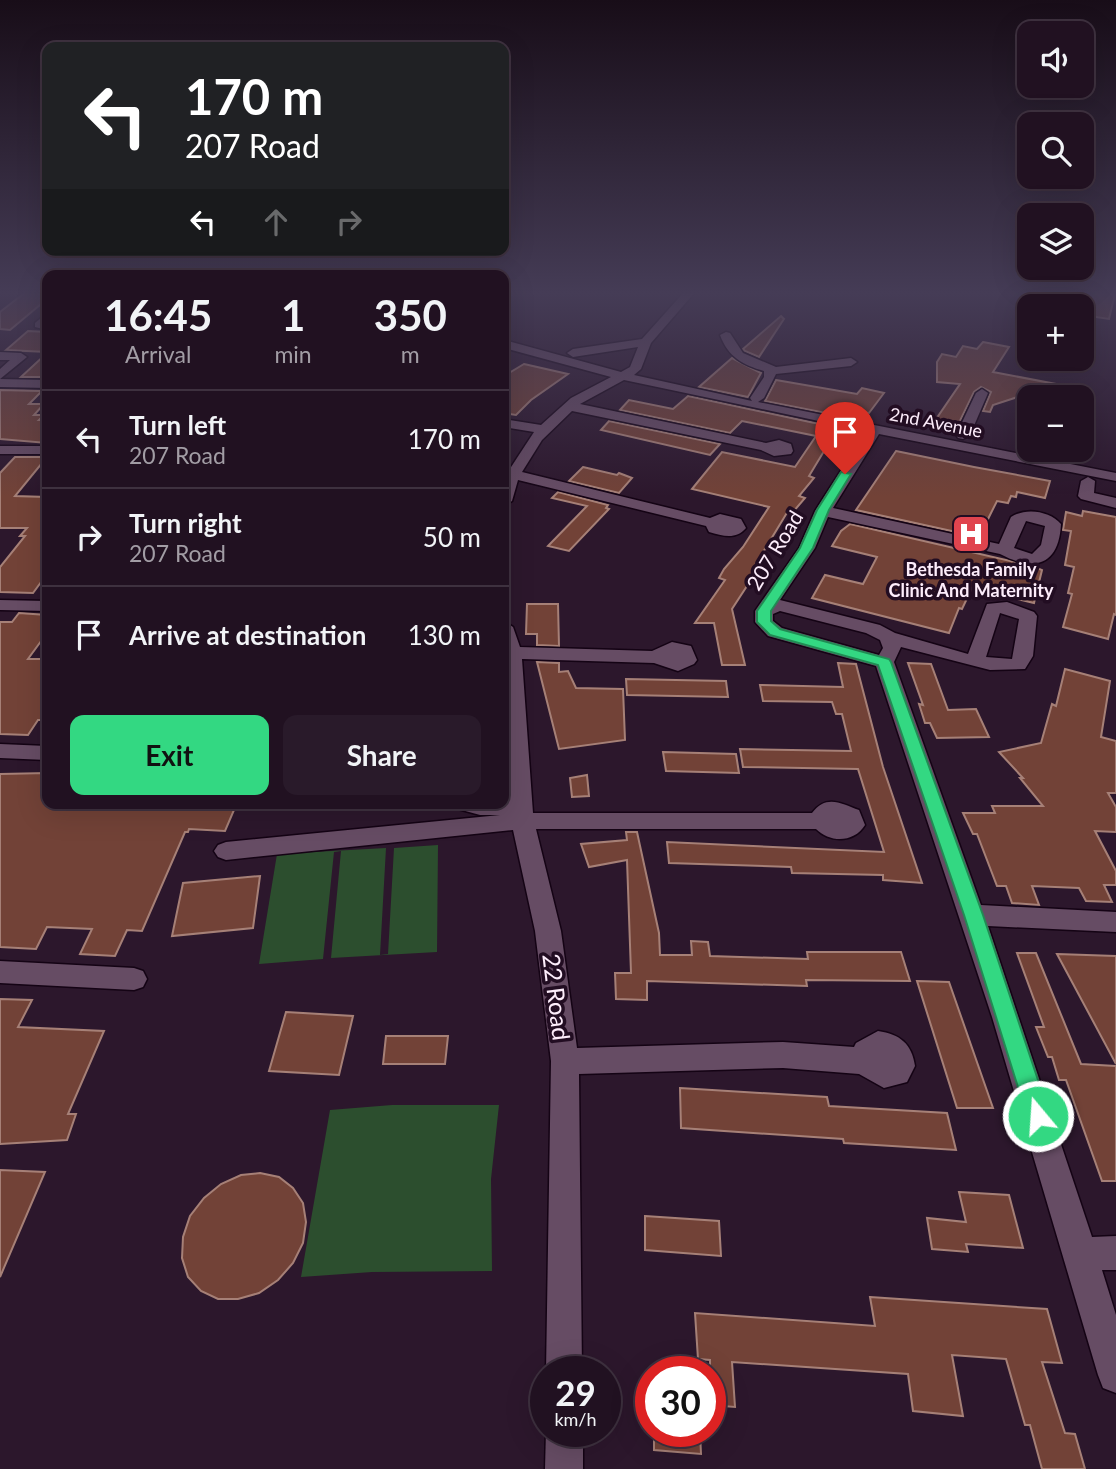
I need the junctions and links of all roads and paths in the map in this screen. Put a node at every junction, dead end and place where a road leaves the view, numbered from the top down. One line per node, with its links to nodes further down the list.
1 (19, 360): 9 (street)
2 (571, 360): 8 (street, 2nd Avenue)
3 (591, 360): 8 (street, 2nd Avenue)
4 (636, 360): 8 (street)
5 (743, 360): 7 (street)
6 (850, 362): 7 (street)
7 (775, 370): 13 (street)
8 (629, 373): 13 (street, 2nd Avenue); 14 (street); 17 (street, 2nd Avenue)
9 (0, 375)
10 (0, 383): 11 (street)
11 (42, 384)
12 (982, 393): 18 (street)
13 (757, 398): 18 (street, 2nd Avenue)
14 (569, 406): 16 (street); 20 (street)
15 (509, 424): 16 (street)
16 (545, 430): 25 (street)
17 (871, 434): 26 (street, 2nd Avenue); 27 (street); 31 (street, 207 Road)
18 (963, 435): 19 (street, 2nd Avenue)
19 (1017, 446)
20 (766, 447)
21 (0, 450): 22 (street)
22 (42, 450)
23 (1094, 462): 24 (street)
24 (1116, 466)
25 (514, 474): 28 (street); 32 (street)
26 (1116, 477)
27 (1088, 481): 29 (street); 30 (street)
28 (509, 486)
29 (1116, 486)
30 (1116, 503)
31 (823, 510): 33 (street); 37 (street, 207 Road)
32 (712, 523)
33 (1006, 550)
34 (0, 605): 35 (street)
35 (42, 606)
36 (509, 640): 38 (street)
37 (886, 650): 39 (street); 48 (street)
38 (660, 657)
39 (976, 659)
40 (509, 682): 41 (street, 22 Road)
41 (510, 725): 45 (street, 22 Road)
42 (0, 751): 43 (street)
43 (42, 753)
44 (494, 809): 45 (street)
45 (522, 813): 46 (street); 47 (street); 52 (street, 22 Road)
46 (822, 821)
47 (226, 851)
48 (974, 915): 49 (street); 55 (street)
49 (1116, 922)
50 (0, 972): 51 (street)
51 (134, 979)
52 (565, 1061): 53 (street); 56 (street, 22 Road)
53 (867, 1061)
54 (1116, 1253): 55 (street)
55 (1082, 1254): 57 (street)
56 (564, 1356)
57 (1116, 1375)
58 (564, 1447): 59 (street)
59 (564, 1469): 60 (street)
60 (572, 1469)

